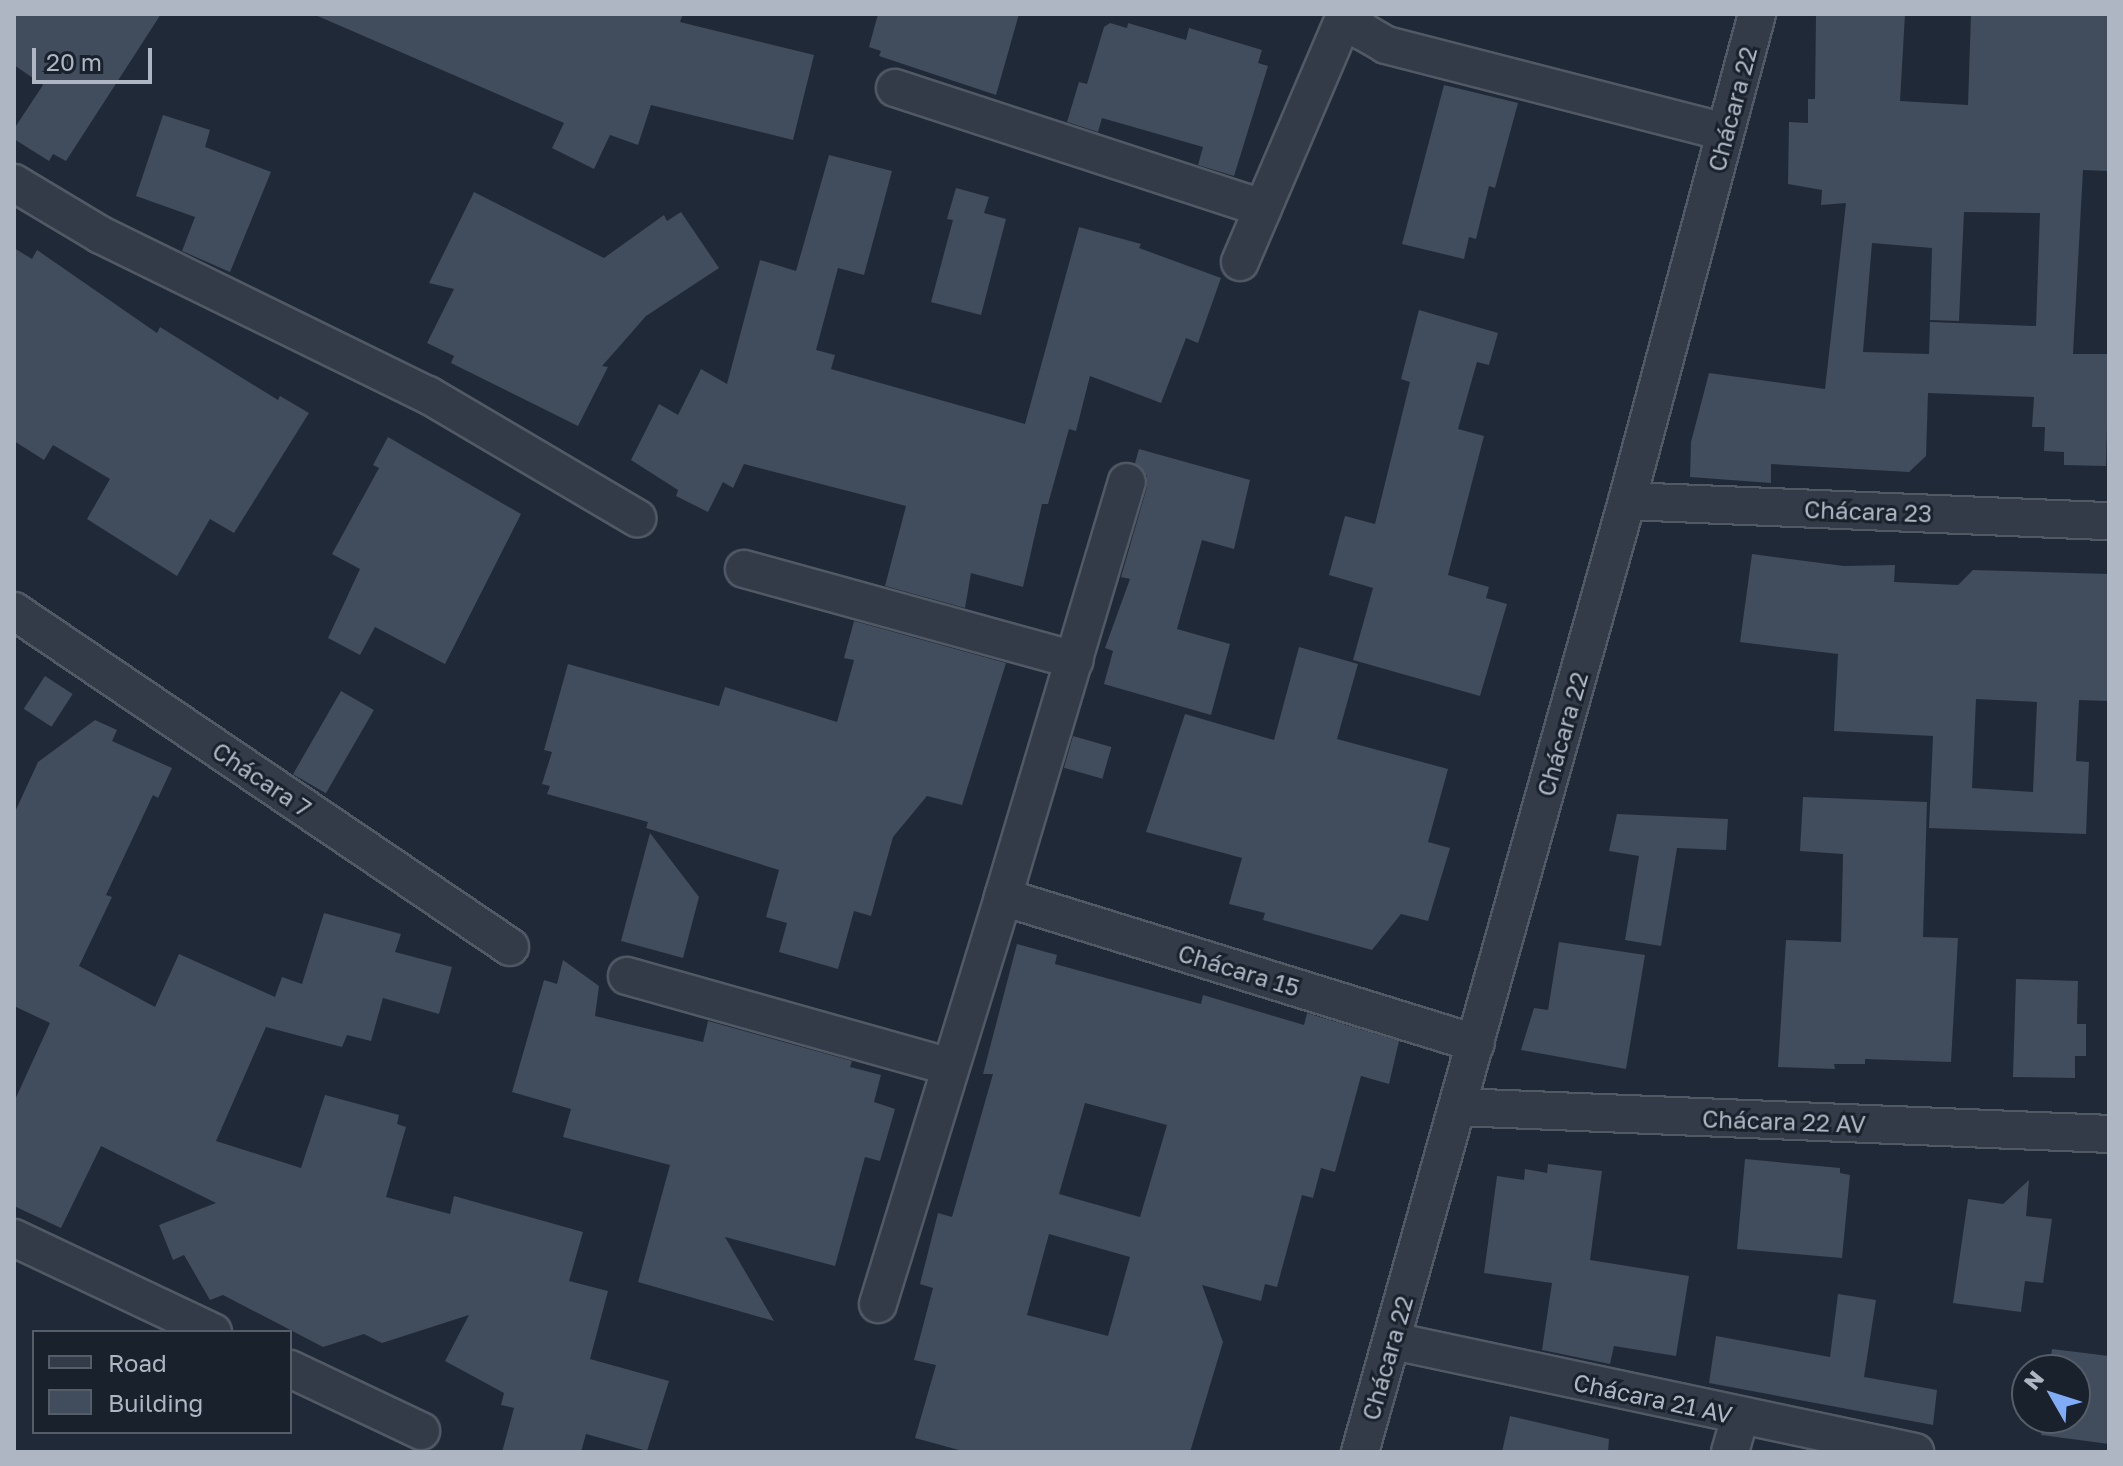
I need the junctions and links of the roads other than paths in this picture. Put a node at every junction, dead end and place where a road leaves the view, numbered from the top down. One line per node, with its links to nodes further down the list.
1 (1348, 14): 4 (street); 6 (street)
2 (1757, 14): 4 (street, Chácara 22)
3 (895, 88): 6 (street)
4 (1725, 132): 9 (street, Chácara 22)
5 (14, 183): 10 (street)
6 (1263, 208): 7 (street)
7 (1240, 262)
8 (1127, 482): 14 (street)
9 (1627, 501): 11 (street, Chácara 23); 18 (street, Chácara 22)
10 (637, 518)
11 (2109, 521)
12 (744, 569): 14 (street)
13 (14, 611): 16 (street, Chácara 7)
14 (1075, 660): 15 (street)
15 (1003, 897): 18 (street, Chácara 15); 19 (street)
16 (510, 947)
17 (627, 976): 19 (street)
18 (1476, 1043): 20 (street, Chácara 22)
19 (947, 1066): 23 (street)
20 (1458, 1107): 21 (street, Chácara 22 AV); 25 (street, Chácara 22)
21 (2109, 1134)
22 (14, 1238): 24 (street)
23 (878, 1304)
24 (209, 1330)
25 (1393, 1341): 27 (street, Chácara 21 AV); 29 (street, Chácara 22)
26 (292, 1370): 28 (street)
27 (1740, 1417): 30 (street); 31 (street, Chácara 21 AV)
28 (421, 1431)
29 (1360, 1452)
30 (1730, 1452)
31 (1915, 1452)

